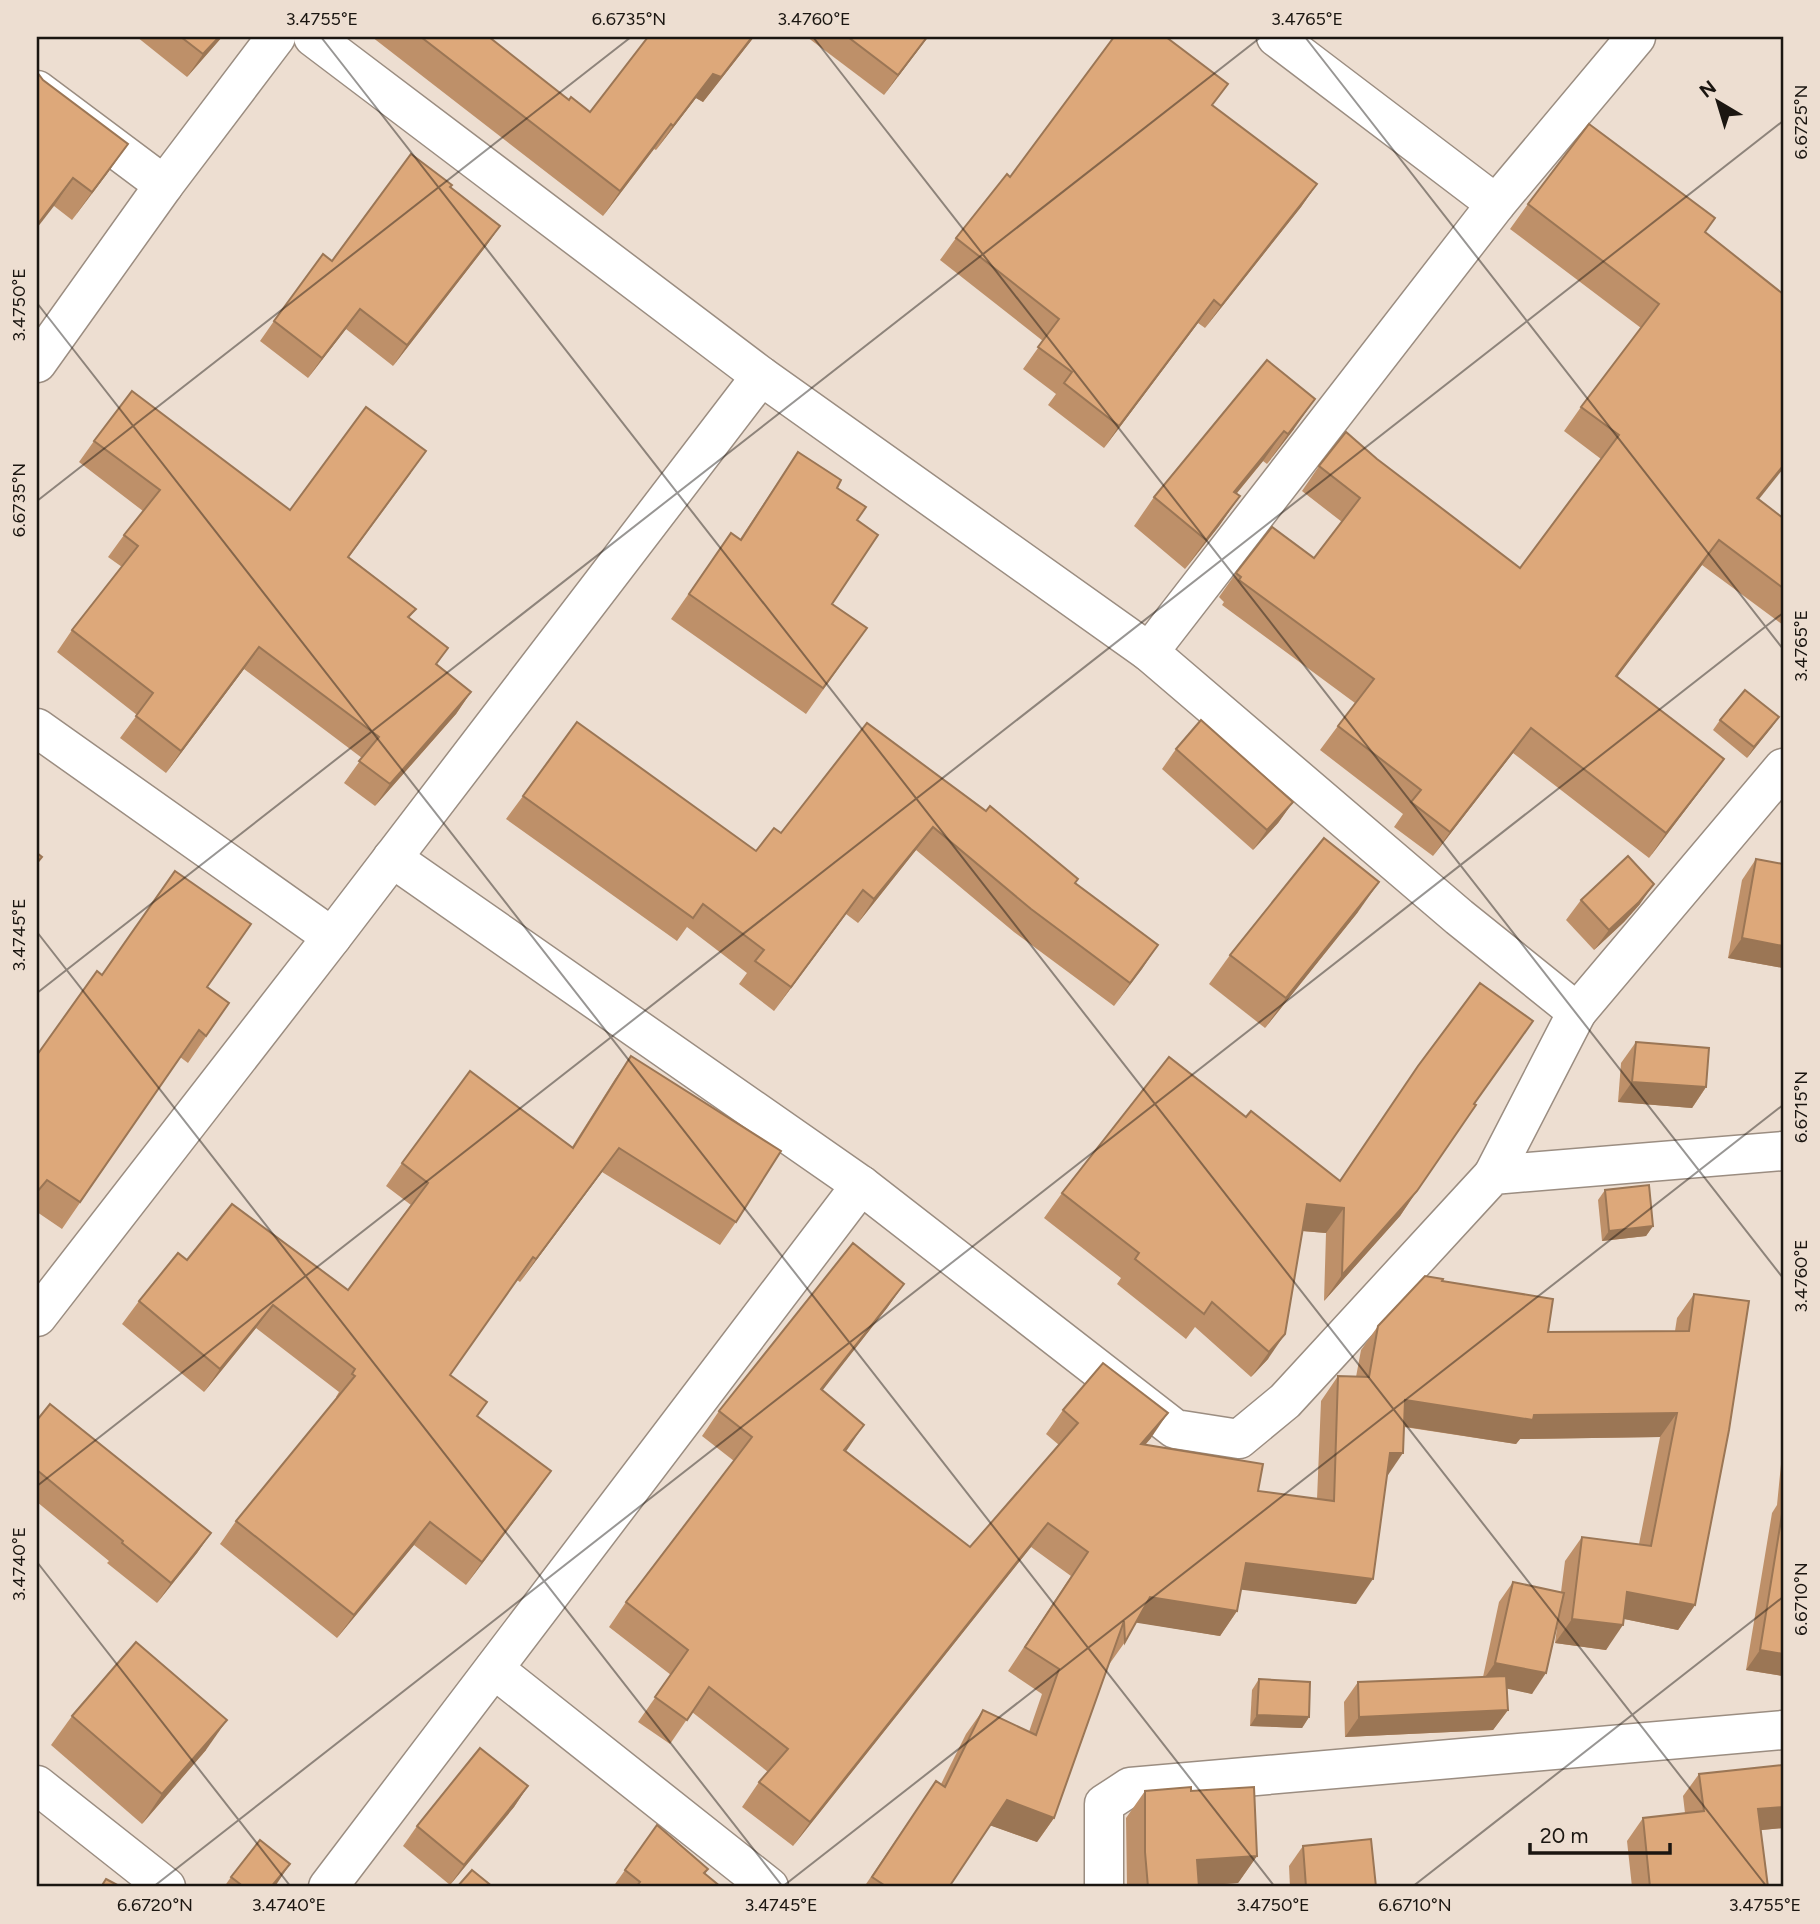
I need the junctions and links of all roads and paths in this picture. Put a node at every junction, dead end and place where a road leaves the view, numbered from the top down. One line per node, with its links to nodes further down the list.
1 (276, 37): 6 (street)
2 (313, 37): 9 (street)
3 (1276, 37): 7 (street)
4 (1636, 37): 7 (street)
5 (37, 90): 6 (street)
6 (164, 185): 8 (street)
7 (1496, 204): 10 (street)
8 (37, 363)
9 (761, 376): 10 (street); 13 (street)
10 (1149, 652): 15 (street)
11 (37, 728): 14 (street)
12 (1783, 768): 15 (street)
13 (392, 858): 14 (street); 18 (street)
14 (332, 937): 19 (street)
15 (1577, 1012): 17 (street)
16 (1783, 1151): 17 (street)
17 (1493, 1175): 18 (street)
18 (861, 1185): 20 (street)
19 (37, 1317)
20 (494, 1669): 24 (street); 25 (street)
21 (1783, 1730): 26 (street)
22 (37, 1785): 23 (street)
23 (166, 1887)
24 (328, 1887)
25 (769, 1887)
26 (1104, 1887)

